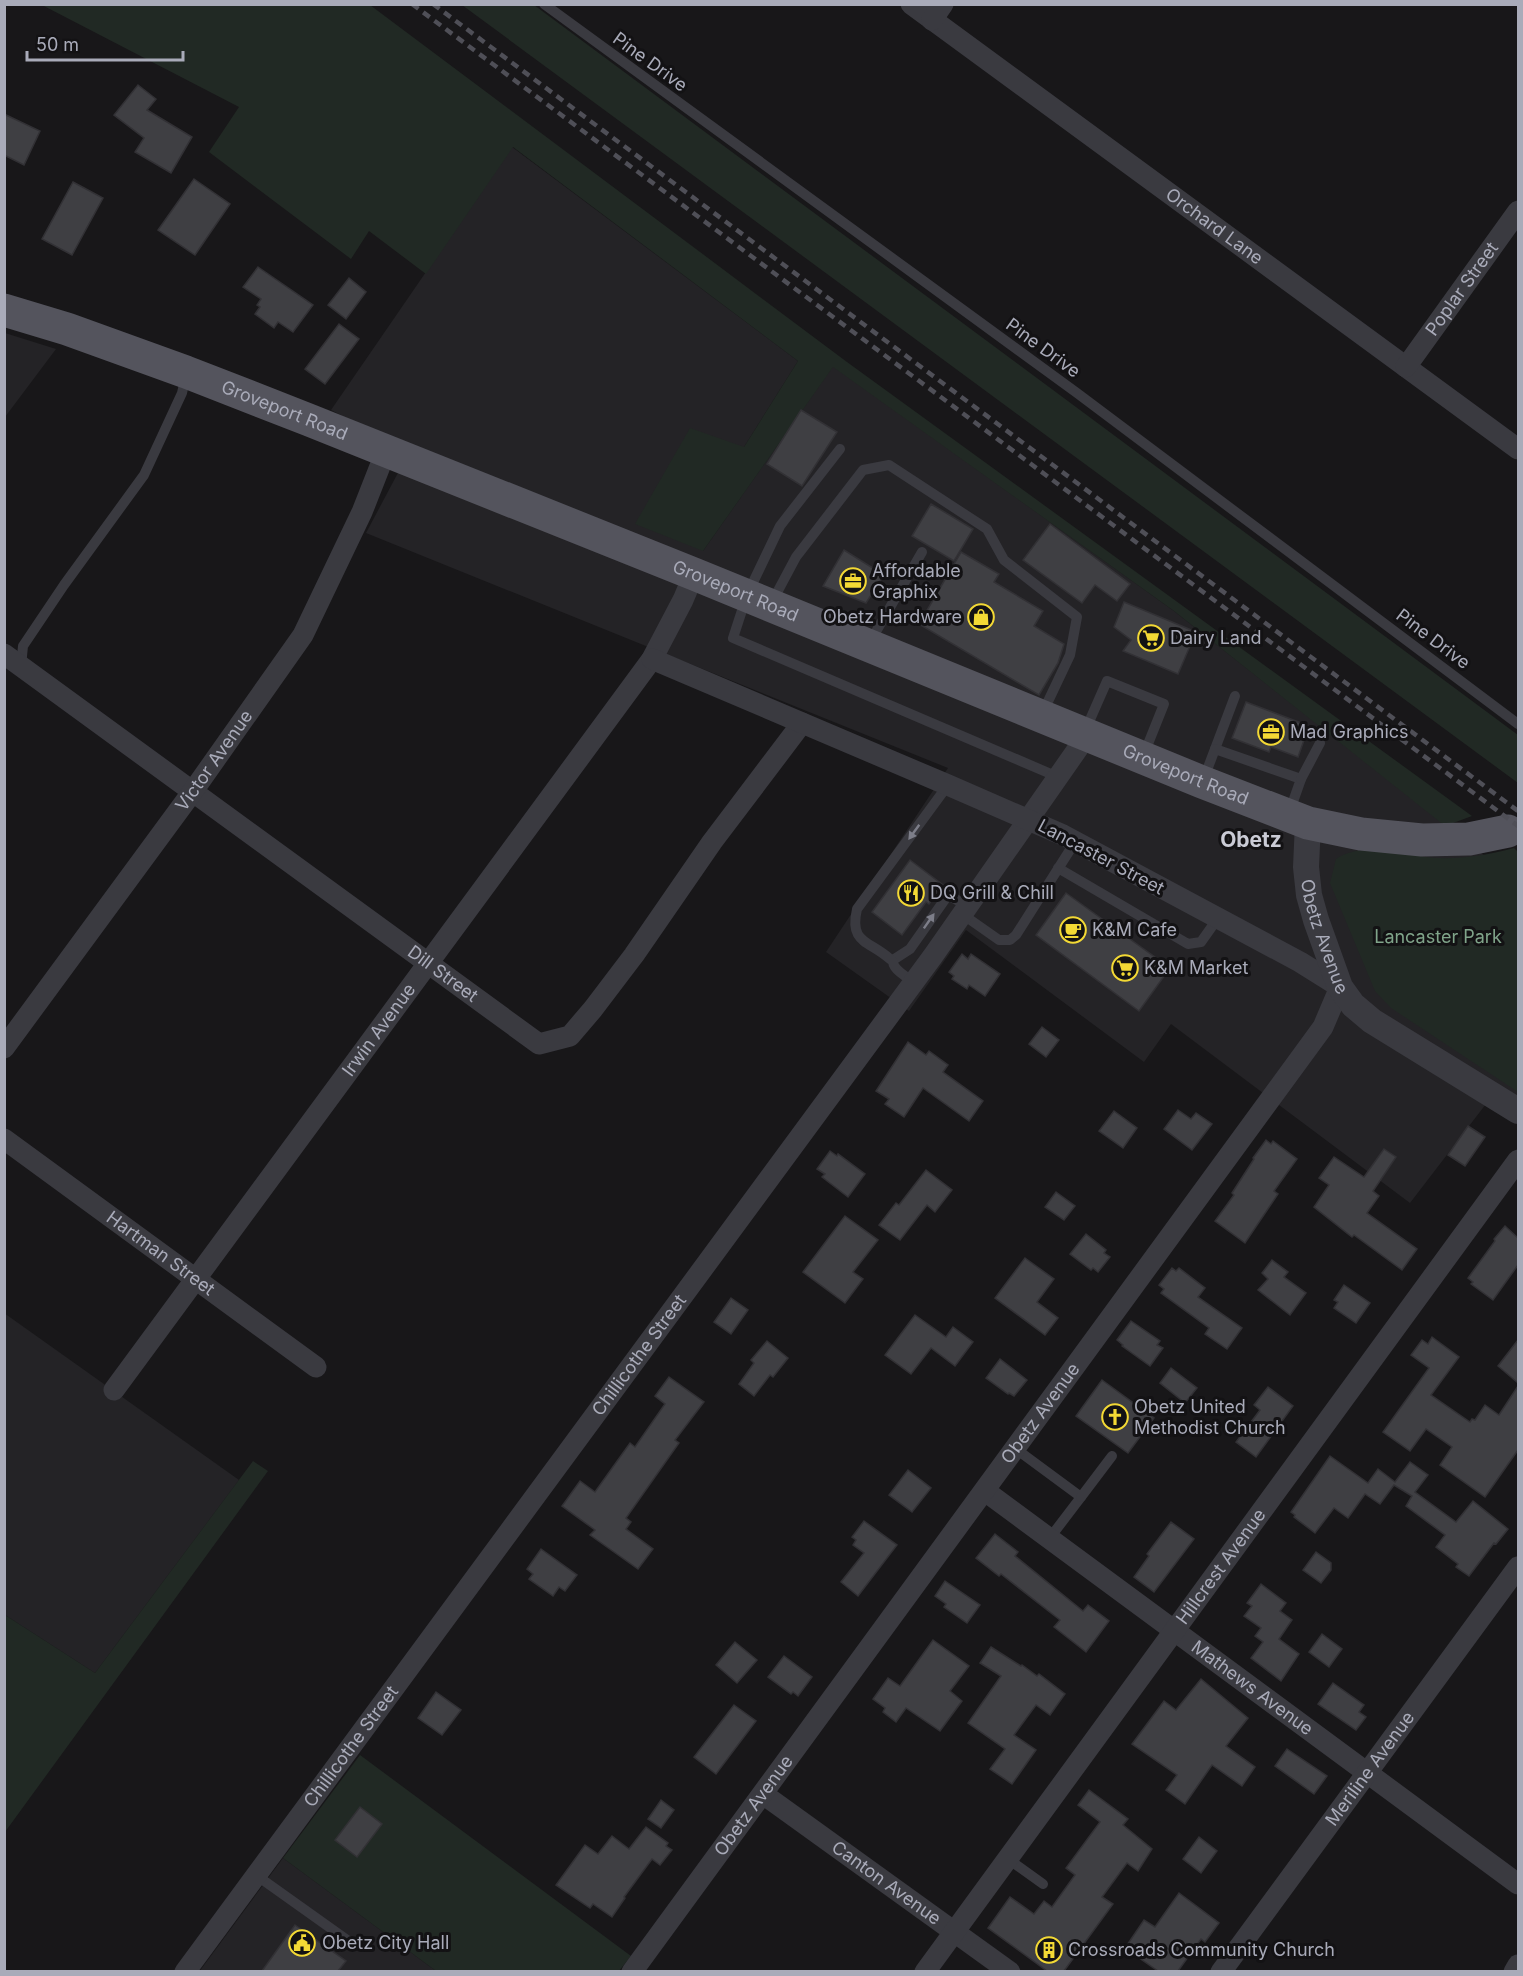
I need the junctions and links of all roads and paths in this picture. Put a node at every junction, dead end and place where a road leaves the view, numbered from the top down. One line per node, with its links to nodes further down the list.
1 (544, 4): 20 (lane, Pine Drive)
2 (912, 4): 3 (street, Orchard Lane)
3 (937, 12): 6 (street, Orchard Lane)
4 (1518, 211): 6 (street, Poplar Street)
5 (4, 310): 7 (main road, Groveport Road)
6 (1406, 367): 9 (street, Orchard Lane)
7 (186, 372): 10 (main road, Groveport Road); 16 (lane)
8 (840, 449): 13 (lane)
9 (1518, 449)
10 (386, 451): 12 (main road, Groveport Road); 29 (street, Victor Avenue)
11 (922, 552): 14 (lane)
12 (694, 574): 13 (main road, Groveport Road); 15 (street, Irwin Avenue)
13 (758, 600): 14 (main road, Groveport Road); 18 (lane); 25 (lane)
14 (869, 645): 18 (main road, Groveport Road)
15 (652, 659): 19 (street, Lancaster Street); 38 (street, Irwin Avenue)
16 (13, 660): 29 (street, Dill Street)
17 (1235, 696): 23 (lane)
18 (1041, 716): 21 (main road, Groveport Road)
19 (802, 723): 28 (street, Lancaster Street); 38 (street, Dill Street)
20 (1518, 724)
21 (1086, 734): 24 (main road, Groveport Road); 24 (lane); 25 (street, Chillicothe Street)
22 (1320, 743): 26 (lane)
23 (1215, 749): 26 (lane); 27 (lane)
24 (1142, 757): 27 (main road, Groveport Road)
25 (1058, 777): 30 (street, Chillicothe Street)
26 (1301, 779): 31 (lane)
27 (1202, 782): 31 (main road, Groveport Road)
28 (948, 785): 30 (street, Lancaster Street); 37 (lane, one-way to 37)
29 (193, 791): 38 (street, Dill Street); 41 (street, Victor Avenue)
30 (1028, 819): 33 (street, Lancaster Street); 35 (street, Chillicothe Street)
31 (1298, 819): 32 (main road, Groveport Road); 40 (street, Obetz Avenue)
32 (1508, 831)
33 (1075, 842): 34 (lane); 36 (street, Lancaster Street)
34 (1058, 868): 35 (lane); 36 (lane)
35 (965, 910): 37 (lane, one-way to 35); 39 (street, Chillicothe Street)
36 (1218, 918): 40 (street, Lancaster Street)
37 (893, 960): 39 (lane)
38 (428, 963): 45 (street, Irwin Avenue)
39 (914, 982): 58 (street, Chillicothe Street)
40 (1340, 987): 42 (street, Lancaster Street); 48 (street, Obetz Avenue)
41 (4, 1048)
42 (1518, 1111)
43 (4, 1139): 45 (street, Hartman Street)
44 (1518, 1160): 54 (street, Hillcrest Avenue)
45 (195, 1279): 46 (street, Hartman Street); 47 (street, Irwin Avenue)
46 (316, 1366)
47 (114, 1390)
48 (1016, 1449): 50 (street, Obetz Avenue); 51 (lane)
49 (1112, 1456): 51 (lane)
50 (985, 1491): 52 (street, Mathews Avenue); 56 (street, Obetz Avenue)
51 (1081, 1497): 52 (lane)
52 (1049, 1539): 54 (street, Mathews Avenue)
53 (1518, 1567): 55 (street, Meriline Avenue)
54 (1175, 1632): 55 (street, Mathews Avenue); 57 (street, Hillcrest Avenue)
55 (1367, 1773): 60 (street, Mathews Avenue); 68 (street, Meriline Avenue)
56 (763, 1794): 61 (street, Canton Avenue); 65 (street, Obetz Avenue)
57 (1008, 1859): 59 (lane); 61 (street, Hillcrest Avenue)
58 (256, 1875): 62 (lane); 64 (street, Chillicothe Street)
59 (1043, 1884)
60 (1518, 1884)
61 (955, 1930): 66 (street, Hillcrest Avenue); 67 (street, Canton Avenue)
62 (350, 1942)
63 (1518, 1965): 69 (street)
64 (185, 1971)
65 (632, 1971)
66 (925, 1971)
67 (1010, 1971)
68 (1221, 1971)
69 (1514, 1971)

